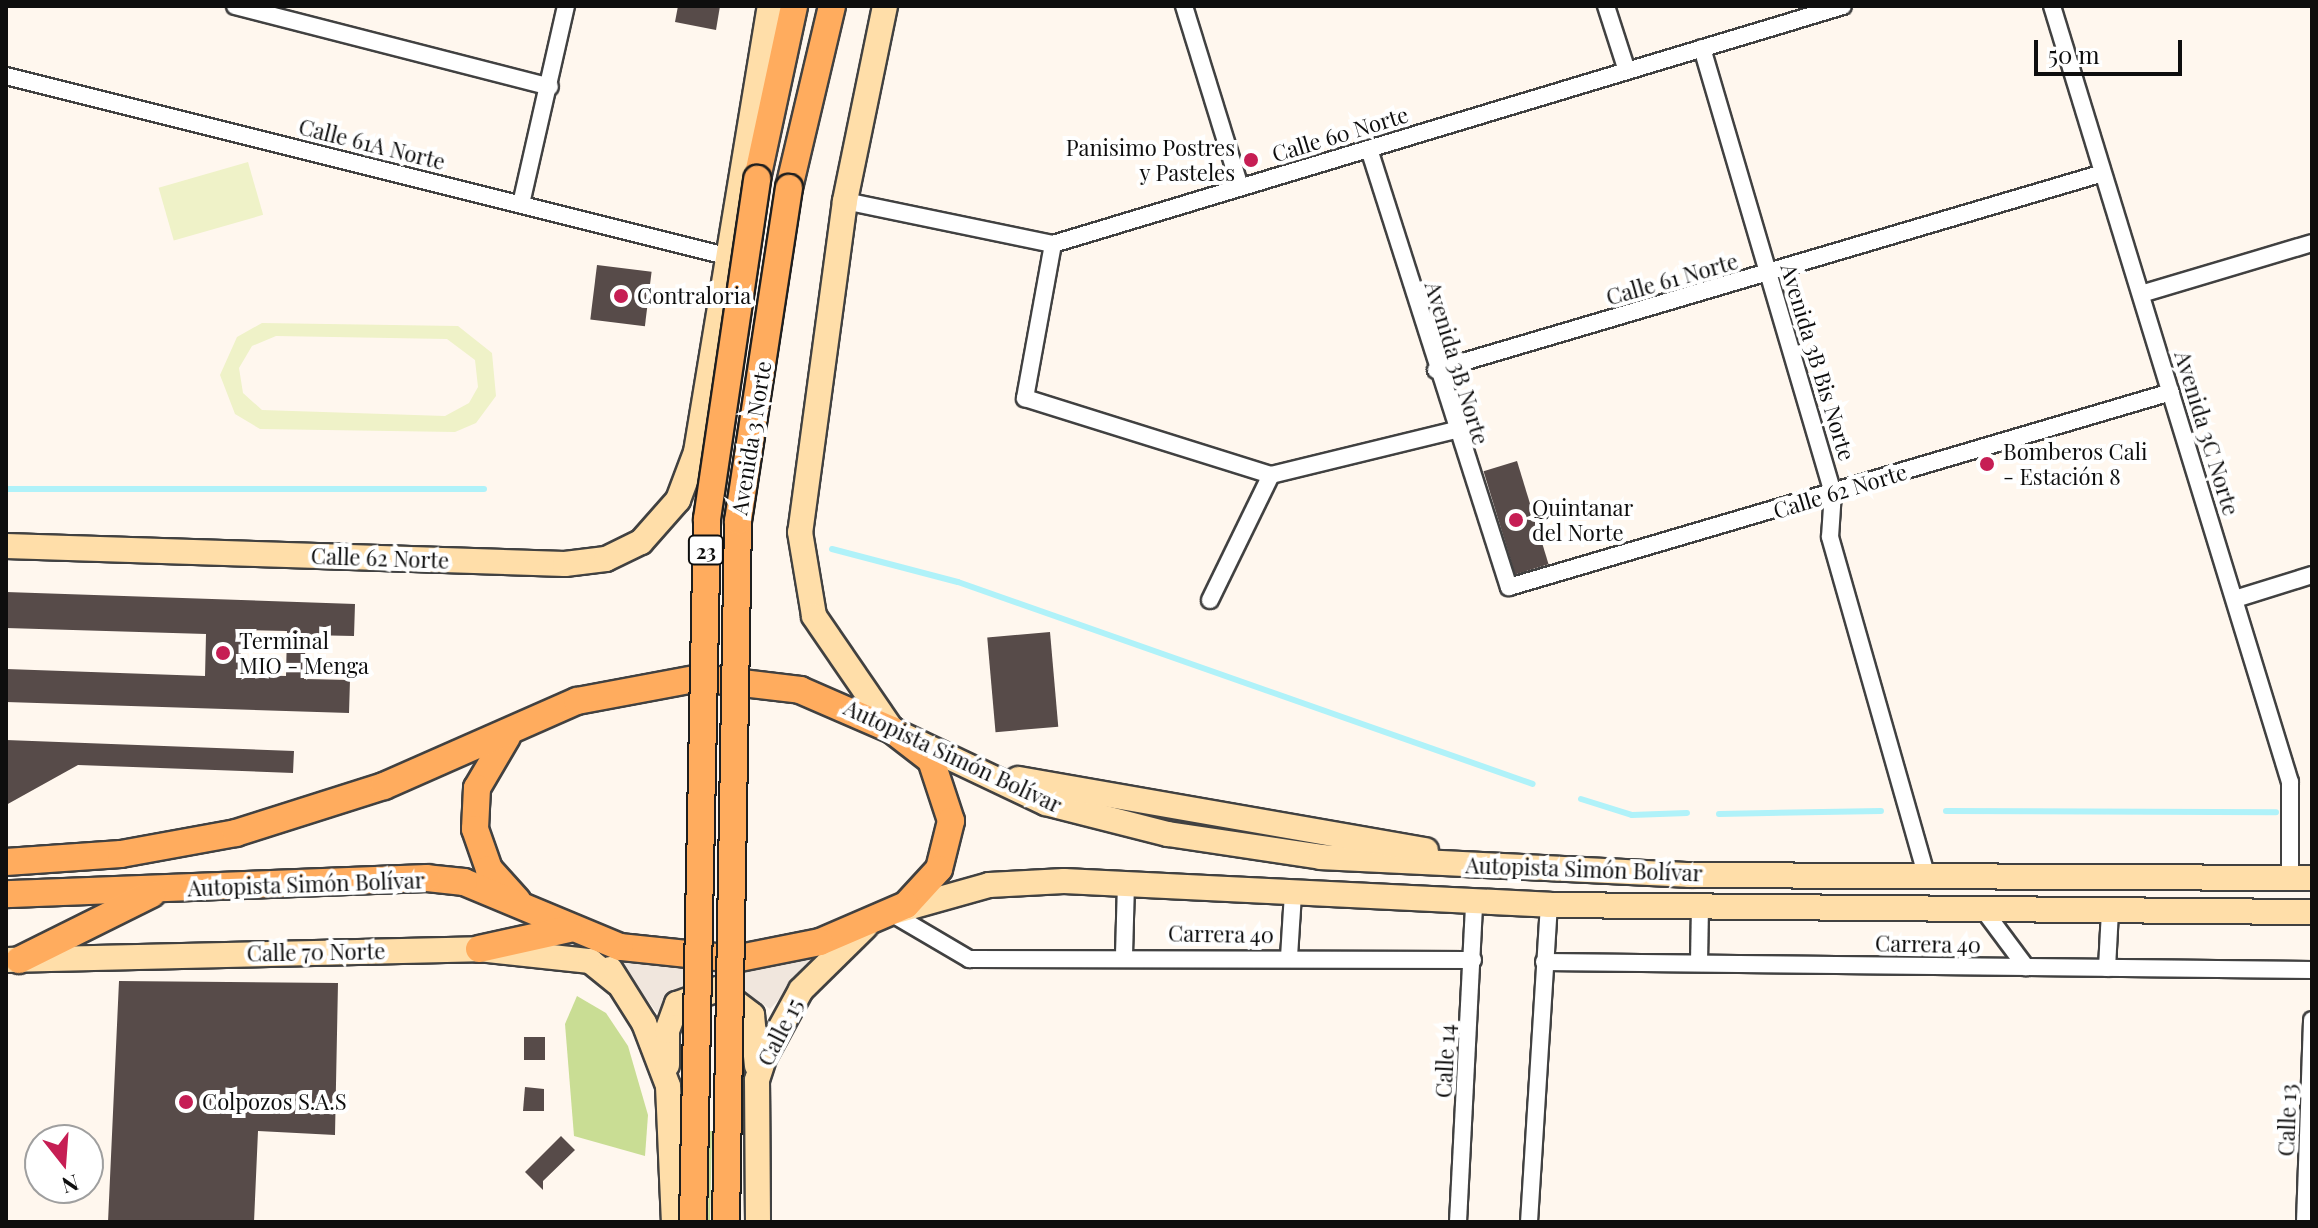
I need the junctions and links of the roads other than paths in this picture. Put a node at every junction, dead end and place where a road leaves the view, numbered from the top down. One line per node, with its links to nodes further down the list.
1 (235, 6): 14 (street)
2 (566, 6): 14 (street)
3 (770, 6): 22 (street)
4 (794, 6): 69 (main road, Avenida 3 Norte / 23, bridge)
5 (832, 6): 52 (main road, Avenida 3 Norte / 23, bridge)
6 (885, 6): 18 (street)
7 (1184, 6): 17 (street)
8 (1606, 6): 12 (street)
9 (1843, 6): 11 (street, Calle 60 Norte)
10 (2052, 6): 16 (street, Avenida 3C Norte)
11 (1702, 48): 12 (street, Calle 60 Norte); 23 (street, Avenida 3B Bis Norte)
12 (1627, 71): 15 (street, Calle 60 Norte)
13 (6, 76): 19 (street, Calle 61A Norte)
14 (550, 87): 19 (street)
15 (1369, 149): 17 (street, Calle 60 Norte); 25 (street, Avenida 3B Norte)
16 (2103, 173): 23 (street, Calle 61 Norte); 24 (street, Avenida 3C Norte)
17 (1240, 187): 21 (street, Calle 60 Norte)
18 (845, 201): 21 (street, Calle 60 Norte); 35 (street)
19 (521, 204): 22 (street, Calle 61A Norte)
20 (2312, 243): 24 (street)
21 (1053, 244): 28 (street)
22 (726, 256): 30 (street, Calle 62 Norte)
23 (1769, 274): 25 (street, Calle 61 Norte); 29 (street, Avenida 3B Bis Norte)
24 (2141, 294): 26 (street, Avenida 3C Norte)
25 (1436, 370): 27 (street, Avenida 3B Norte)
26 (2171, 392): 29 (street, Calle 62 Norte); 33 (street, Avenida 3C Norte)
27 (1455, 430): 28 (street); 32 (street, Avenida 3B Norte)
28 (1271, 475): 34 (street)
29 (1833, 492): 32 (street, Calle 62 Norte); 38 (street, Avenida 3B Bis Norte)
30 (6, 546)
31 (2312, 575): 33 (street)
32 (1509, 587)
33 (2235, 599): 39 (street, Avenida 3C Norte)
34 (1210, 600)
35 (892, 730): 36 (main road, Autopista Simón Bolívar); 38 (street, Autopista Simón Bolívar); 51 (main road)
36 (509, 735): 37 (main road, Autopista Simón Bolívar); 49 (main road)
37 (6, 862)
38 (1926, 875): 39 (street, Autopista Simón Bolívar)
39 (2301, 878)
40 (1126, 884): 43 (street, Autopista Simón Bolívar); 51 (street, Autopista Simón Bolívar); 55 (street)
41 (159, 890): 42 (main road, Autopista Simón Bolívar); 49 (main road, Autopista Simón Bolívar); 57 (main road)
42 (6, 894)
43 (1293, 894): 44 (street, Autopista Simón Bolívar); 56 (street)
44 (1474, 902): 45 (street, Autopista Simón Bolívar); 58 (street, Calle 14)
45 (1549, 905): 46 (street, Autopista Simón Bolívar); 59 (street)
46 (1700, 906): 47 (street, Autopista Simón Bolívar); 60 (street)
47 (1982, 908): 48 (street, Autopista Simón Bolívar); 61 (street)
48 (2110, 910): 50 (street, Autopista Simón Bolívar); 62 (street)
49 (534, 911): 53 (main road, Autopista Simón Bolívar)
50 (2312, 912)
51 (882, 916): 53 (main road, Autopista Simón Bolívar); 55 (street, Carrera 40); 66 (street, Calle 15)
52 (731, 924): 70 (main road, Calle 15 / 23, bridge)
53 (581, 934): 54 (main road); 64 (street)
54 (479, 949): 57 (street, Calle 70 Norte); 64 (street, Calle 70 Norte)
55 (1124, 955): 56 (street, Carrera 40)
56 (1289, 957): 58 (street, Carrera 40)
57 (13, 960)
58 (1473, 960): 72 (street, Calle 14)
59 (1544, 962): 60 (street, Carrera 40); 73 (street)
60 (1699, 963): 61 (street, Carrera 40)
61 (2026, 967): 62 (street, Carrera 40)
62 (2107, 968): 63 (street, Carrera 40)
63 (2312, 970)
64 (617, 983): 67 (street)
65 (2312, 1020): 74 (street, Calle 13)
66 (757, 1080): 67 (street); 71 (street, Calle 15)
67 (668, 1086): 68 (street)
68 (674, 1222)
69 (693, 1222)
70 (726, 1222)
71 (758, 1222)
72 (1458, 1222)
73 (1529, 1222)
74 (2305, 1222)

